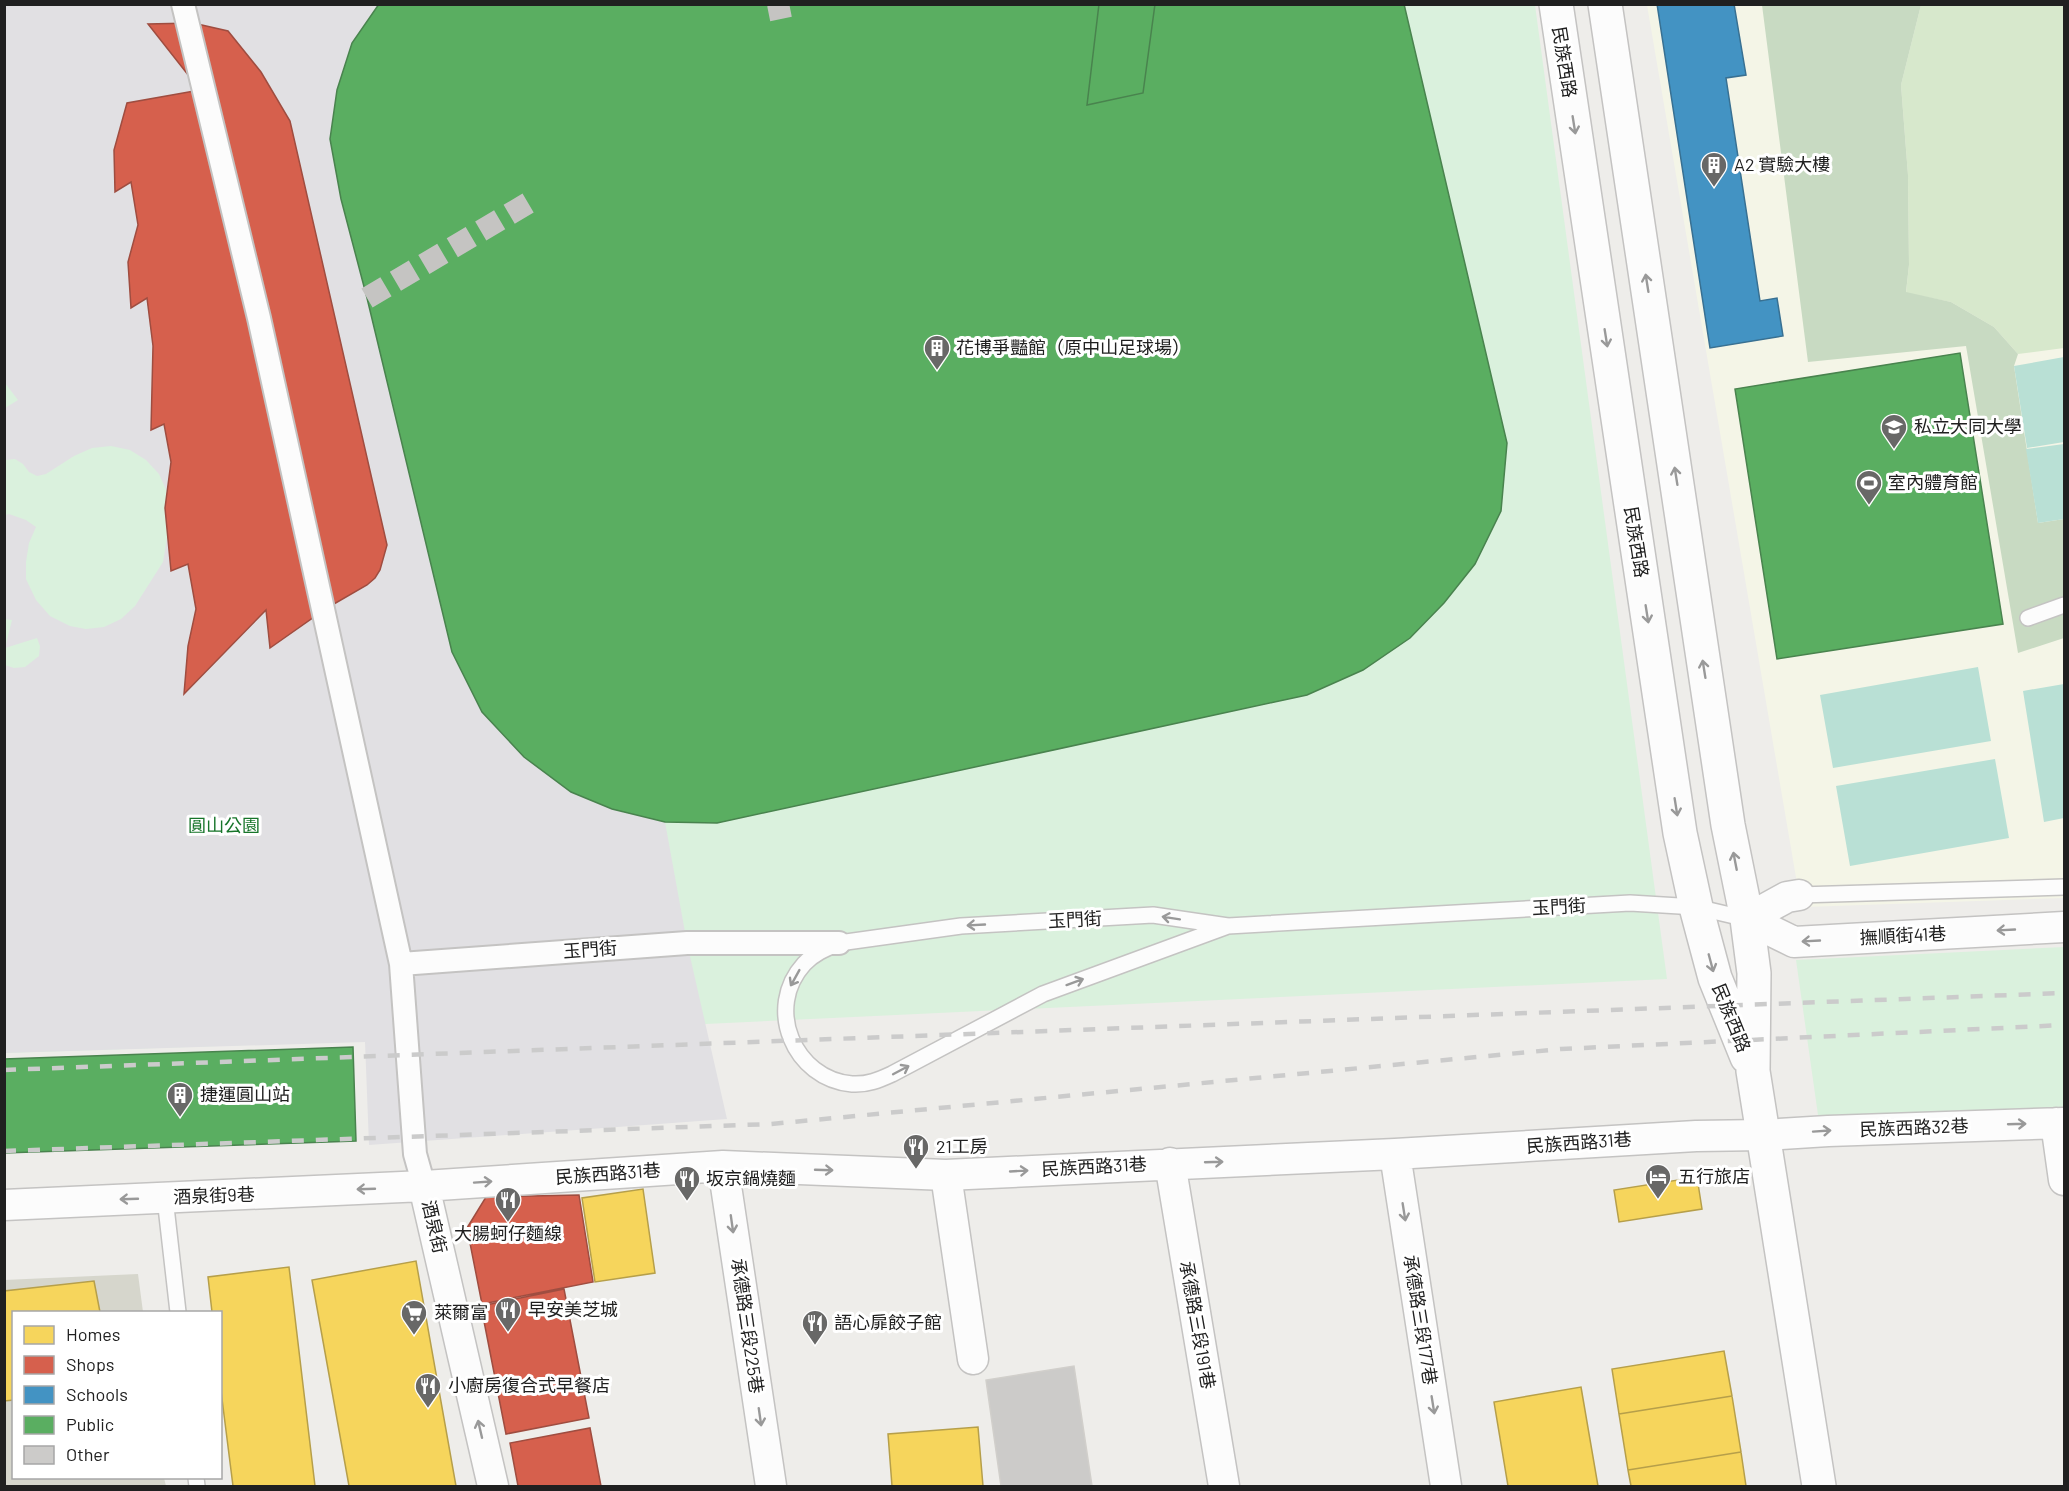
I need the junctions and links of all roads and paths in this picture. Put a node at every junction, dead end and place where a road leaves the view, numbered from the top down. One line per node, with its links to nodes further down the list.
1 (183, 4): 13 (street, 酒泉街)
2 (1556, 4): 8 (street, 民族西路, one-way to 8)
3 (1605, 4): 9 (street, 民族西路, one-way to 3)
4 (2064, 605): 5 (lane)
5 (2028, 618)
6 (2064, 886): 7 (lane)
7 (1799, 895): 9 (street)
8 (1696, 907): 9 (lane, 玉門街); 10 (lane, 玉門街); 14 (street, 民族西路, one-way to 14)
9 (1747, 919): 11 (street, 撫順街41巷, one-way to 9); 14 (street, 民族西路)
10 (1228, 926): 12 (lane, 玉門街, one-way to 12); 12 (lane, one-way to 10)
11 (2064, 927)
12 (839, 943): 13 (street, 玉門街)
13 (402, 964): 22 (street, 酒泉街)
14 (1753, 1071): 16 (street, 民族西路)
15 (2060, 1123): 16 (street, 民族西路32巷, one-way to 15); 21 (street)
16 (1764, 1135): 17 (street, 民族西路31巷); 31 (street, 民族西路)
17 (1395, 1154): 18 (street, 民族西路31巷, one-way to 17); 30 (street, 承德路三段177巷, one-way to 30)
18 (1170, 1163): 20 (street, 民族西路31巷, one-way to 18); 29 (street, 承德路三段191巷)
19 (723, 1166): 20 (street, 民族西路31巷, one-way to 20); 22 (street, 民族西路31巷, one-way to 19); 28 (street, 承德路三段225巷, one-way to 28)
20 (946, 1175): 26 (street)
21 (2064, 1180)
22 (424, 1186): 23 (street, 酒泉街9巷, one-way to 23); 27 (street, 酒泉街, one-way to 22)
23 (165, 1198): 24 (street, 酒泉街9巷, one-way to 24); 25 (lane)
24 (4, 1204)
25 (178, 1311)
26 (973, 1359)
27 (493, 1486)
28 (771, 1486)
29 (1224, 1486)
30 (1446, 1486)
31 (1819, 1486)

